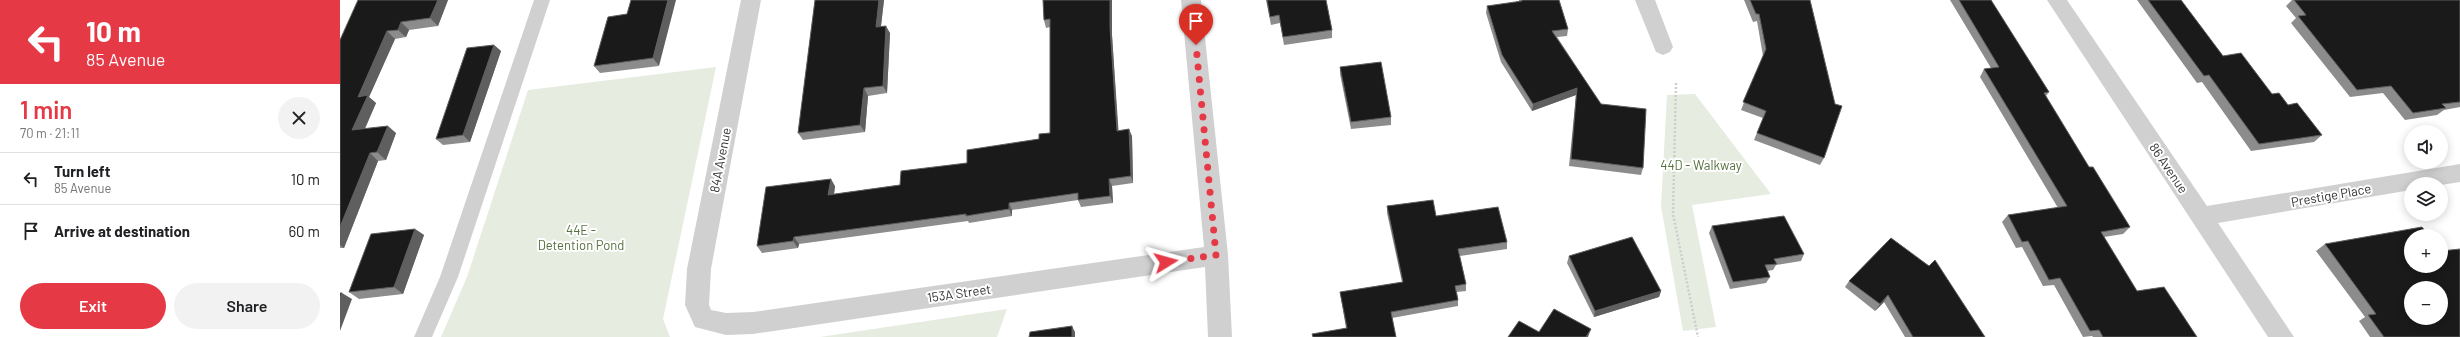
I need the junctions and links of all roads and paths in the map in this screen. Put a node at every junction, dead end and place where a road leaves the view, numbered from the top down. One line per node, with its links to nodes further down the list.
1 (542, 0): 12 (lane)
2 (751, 0): 11 (street, 84A Avenue)
3 (1191, 0): 10 (street)
4 (1645, 0): 6 (street)
5 (2057, 0): 9 (street, 86 Avenue)
6 (1663, 47)
7 (1676, 83): 14 (path)
8 (2460, 173): 9 (street, Prestige Place)
9 (2202, 216): 15 (street, 86 Avenue)
10 (1216, 255): 11 (street, 153A Street); 13 (street)
11 (703, 319)
12 (423, 337)
13 (1220, 337)
14 (1698, 337)
15 (2282, 337)

